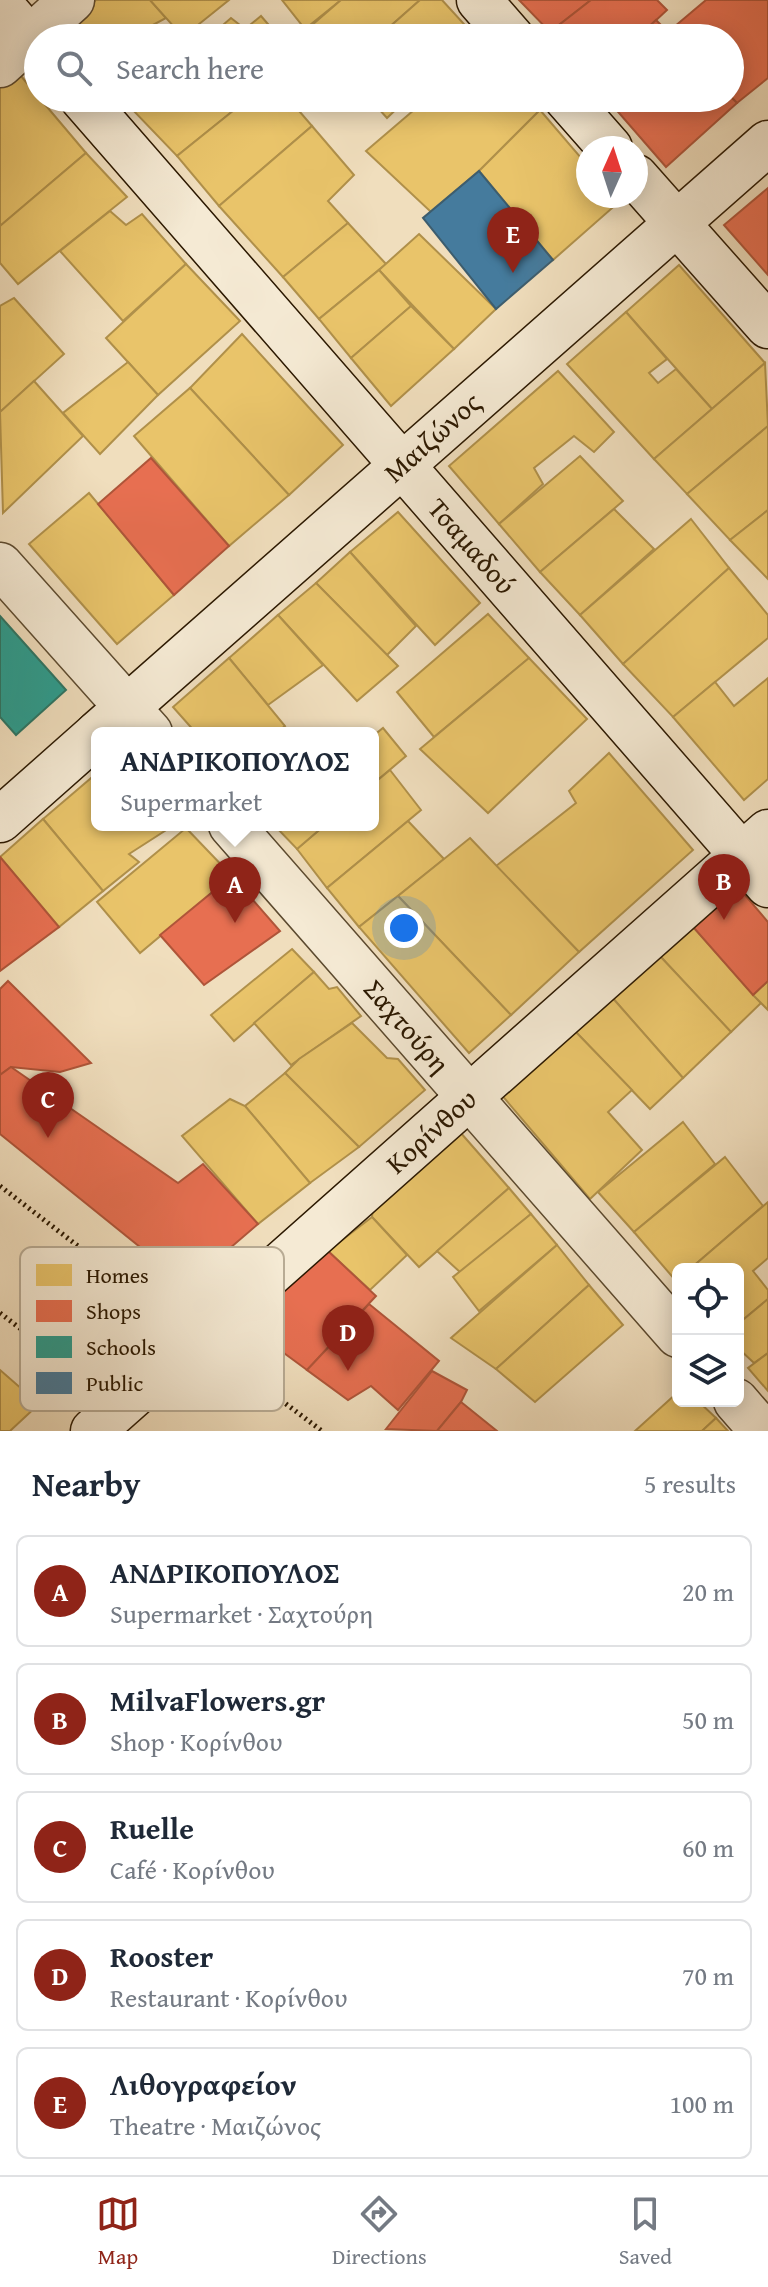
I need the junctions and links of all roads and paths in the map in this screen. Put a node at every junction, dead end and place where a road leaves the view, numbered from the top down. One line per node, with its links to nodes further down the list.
1 (72, 0): 4 (street)
2 (479, 0): 5 (street)
3 (0, 4): 6 (street)
4 (48, 24)
5 (500, 24)
6 (23, 50)
7 (94, 112): 14 (street, Τσαμαδού)
8 (578, 112): 9 (street)
9 (599, 136)
10 (768, 143): 12 (street, Μαιζώνος)
11 (648, 191): 12 (street)
12 (675, 221): 13 (street); 14 (street, Μαιζώνος)
13 (768, 326)
14 (401, 464): 16 (street, Μαιζώνος); 20 (street, Τσαμαδού)
15 (0, 565): 16 (street)
16 (118, 727)
17 (91, 748): 18 (street, Μαιζώνος)
18 (0, 820)
19 (236, 831): 21 (street, Σαχτούρη)
20 (759, 857): 21 (street, Κορίνθου)
21 (469, 1097): 22 (street, Κορίνθου); 24 (street, Σαχτούρη)
22 (284, 1262)
23 (0, 1313): 25 (path)
24 (672, 1328)
25 (20, 1333)
26 (741, 1407): 27 (street)
27 (762, 1431)

